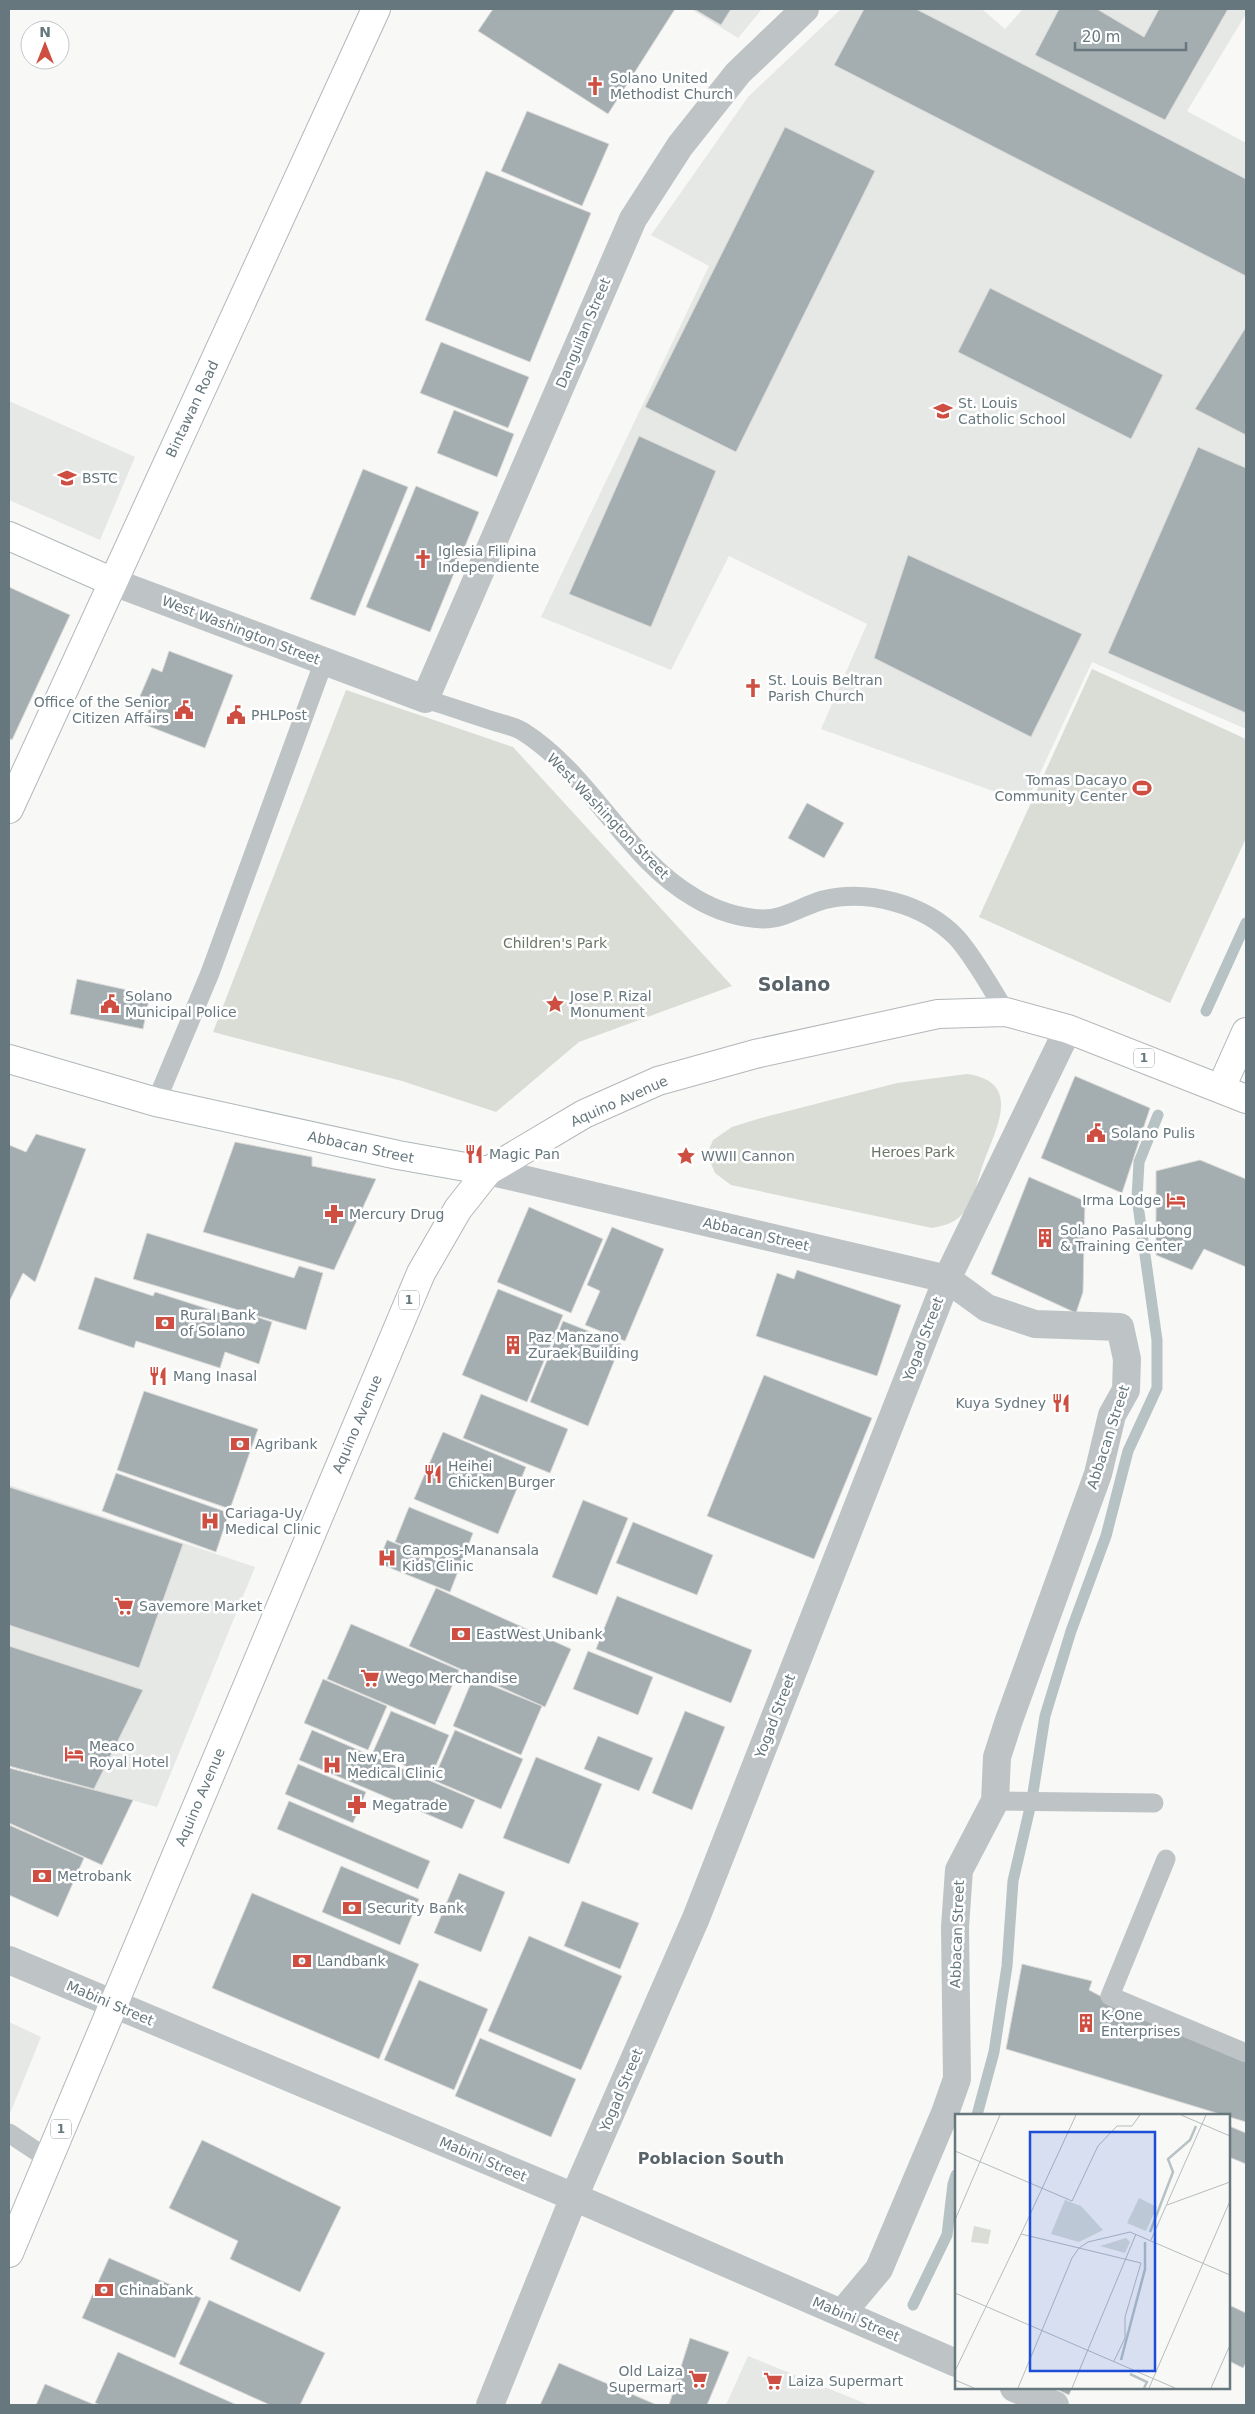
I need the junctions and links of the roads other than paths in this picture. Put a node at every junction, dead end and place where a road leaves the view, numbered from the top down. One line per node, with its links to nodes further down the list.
1 (376, 9): 4 (main road, Bintawan Road)
2 (805, 9): 6 (street, Danguilan Street)
3 (9, 536): 4 (main road, West Washington Street)
4 (113, 582): 5 (street, West Washington Street); 7 (main road, Bintawan Road)
5 (324, 661): 6 (street, West Washington Street); 14 (lane)
6 (425, 699): 8 (lane, West Washington Street)
7 (9, 809)
8 (1006, 1012): 9 (main road, Aquino Avenue / 1); 15 (main road, Aquino Avenue / 1)
9 (1068, 1029): 12 (main road, 1); 16 (street, Yogad Street)
10 (1246, 1032): 12 (main road)
11 (9, 1059): 14 (main road, Abbacan Street)
12 (1221, 1088): 13 (main road, 1)
13 (1246, 1099)
14 (156, 1102): 15 (main road, Abbacan Street)
15 (488, 1171): 16 (street, Abbacan Street); 21 (main road, Aquino Avenue / 1)
16 (947, 1279): 17 (street, Abbacan Street); 25 (street, Yogad Street)
17 (1001, 1801): 18 (lane); 27 (street, Abbacan Street)
18 (1154, 1804)
19 (1166, 1859): 22 (lane)
20 (9, 1960): 21 (street, Mabini Street)
21 (114, 2005): 24 (main road, Aquino Avenue / 1); 25 (street, Mabini Street)
22 (1246, 2053)
23 (9, 2134): 24 (lane)
24 (48, 2159): 26 (main road, Aquino Avenue / 1)
25 (574, 2197): 27 (street, Mabini Street); 30 (street, Yogad Street)
26 (9, 2253)
27 (842, 2313): 28 (street, Mabini Street)
28 (955, 2363)
29 (1016, 2389): 31 (street)
30 (490, 2405)
31 (1055, 2405)

